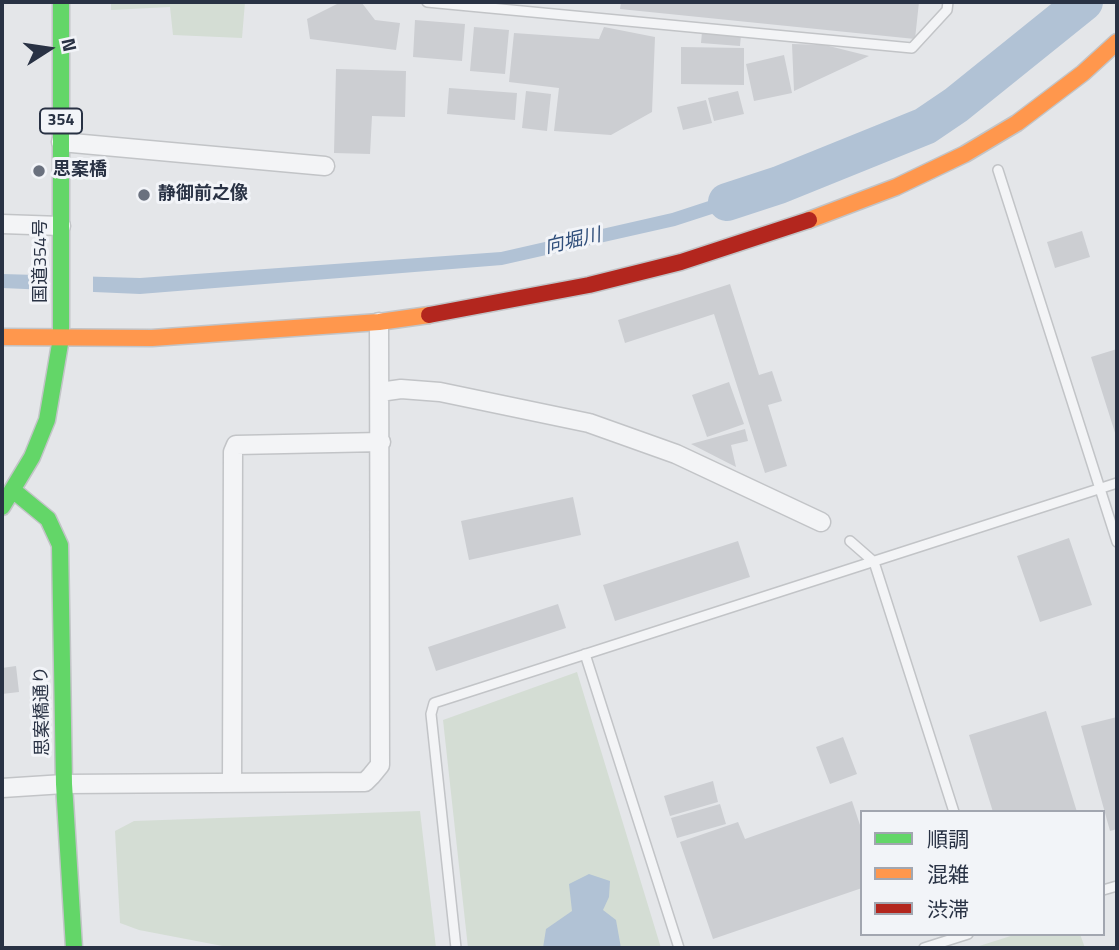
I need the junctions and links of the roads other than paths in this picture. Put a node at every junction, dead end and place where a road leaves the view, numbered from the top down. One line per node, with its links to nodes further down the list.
1 (61, 2): 5 (main road, 国道354号 / 354)
2 (427, 2): 3 (lane)
3 (948, 2)
4 (1117, 42): 10 (main road)
5 (61, 142): 6 (street); 9 (main road, 国道354号 / 354)
6 (325, 166)
7 (998, 170): 16 (lane)
8 (2, 224): 9 (street)
9 (61, 232): 12 (main road, 国道354号 / 354)
10 (379, 322): 12 (main road); 13 (street)
11 (2, 337): 12 (main road)
12 (61, 338): 17 (main road, 国道354号 / 354)
13 (380, 392): 14 (street); 19 (street)
14 (381, 442): 24 (street); 24 (street)
15 (1117, 482): 16 (lane)
16 (1100, 488): 21 (lane); 22 (lane)
17 (14, 491): 18 (main road, 国道354号 / 354); 25 (main road, 思案橋通り)
18 (2, 508)
19 (821, 522)
20 (850, 541): 22 (lane)
21 (1117, 542)
22 (874, 562): 23 (lane); 27 (lane)
23 (585, 654): 30 (lane); 31 (lane)
24 (232, 783): 25 (street)
25 (64, 784): 26 (street); 29 (main road, 思案橋通り)
26 (2, 788)
27 (953, 810)
28 (962, 936): 32 (lane)
29 (74, 948)
30 (456, 948)
31 (679, 948)
32 (924, 948)

